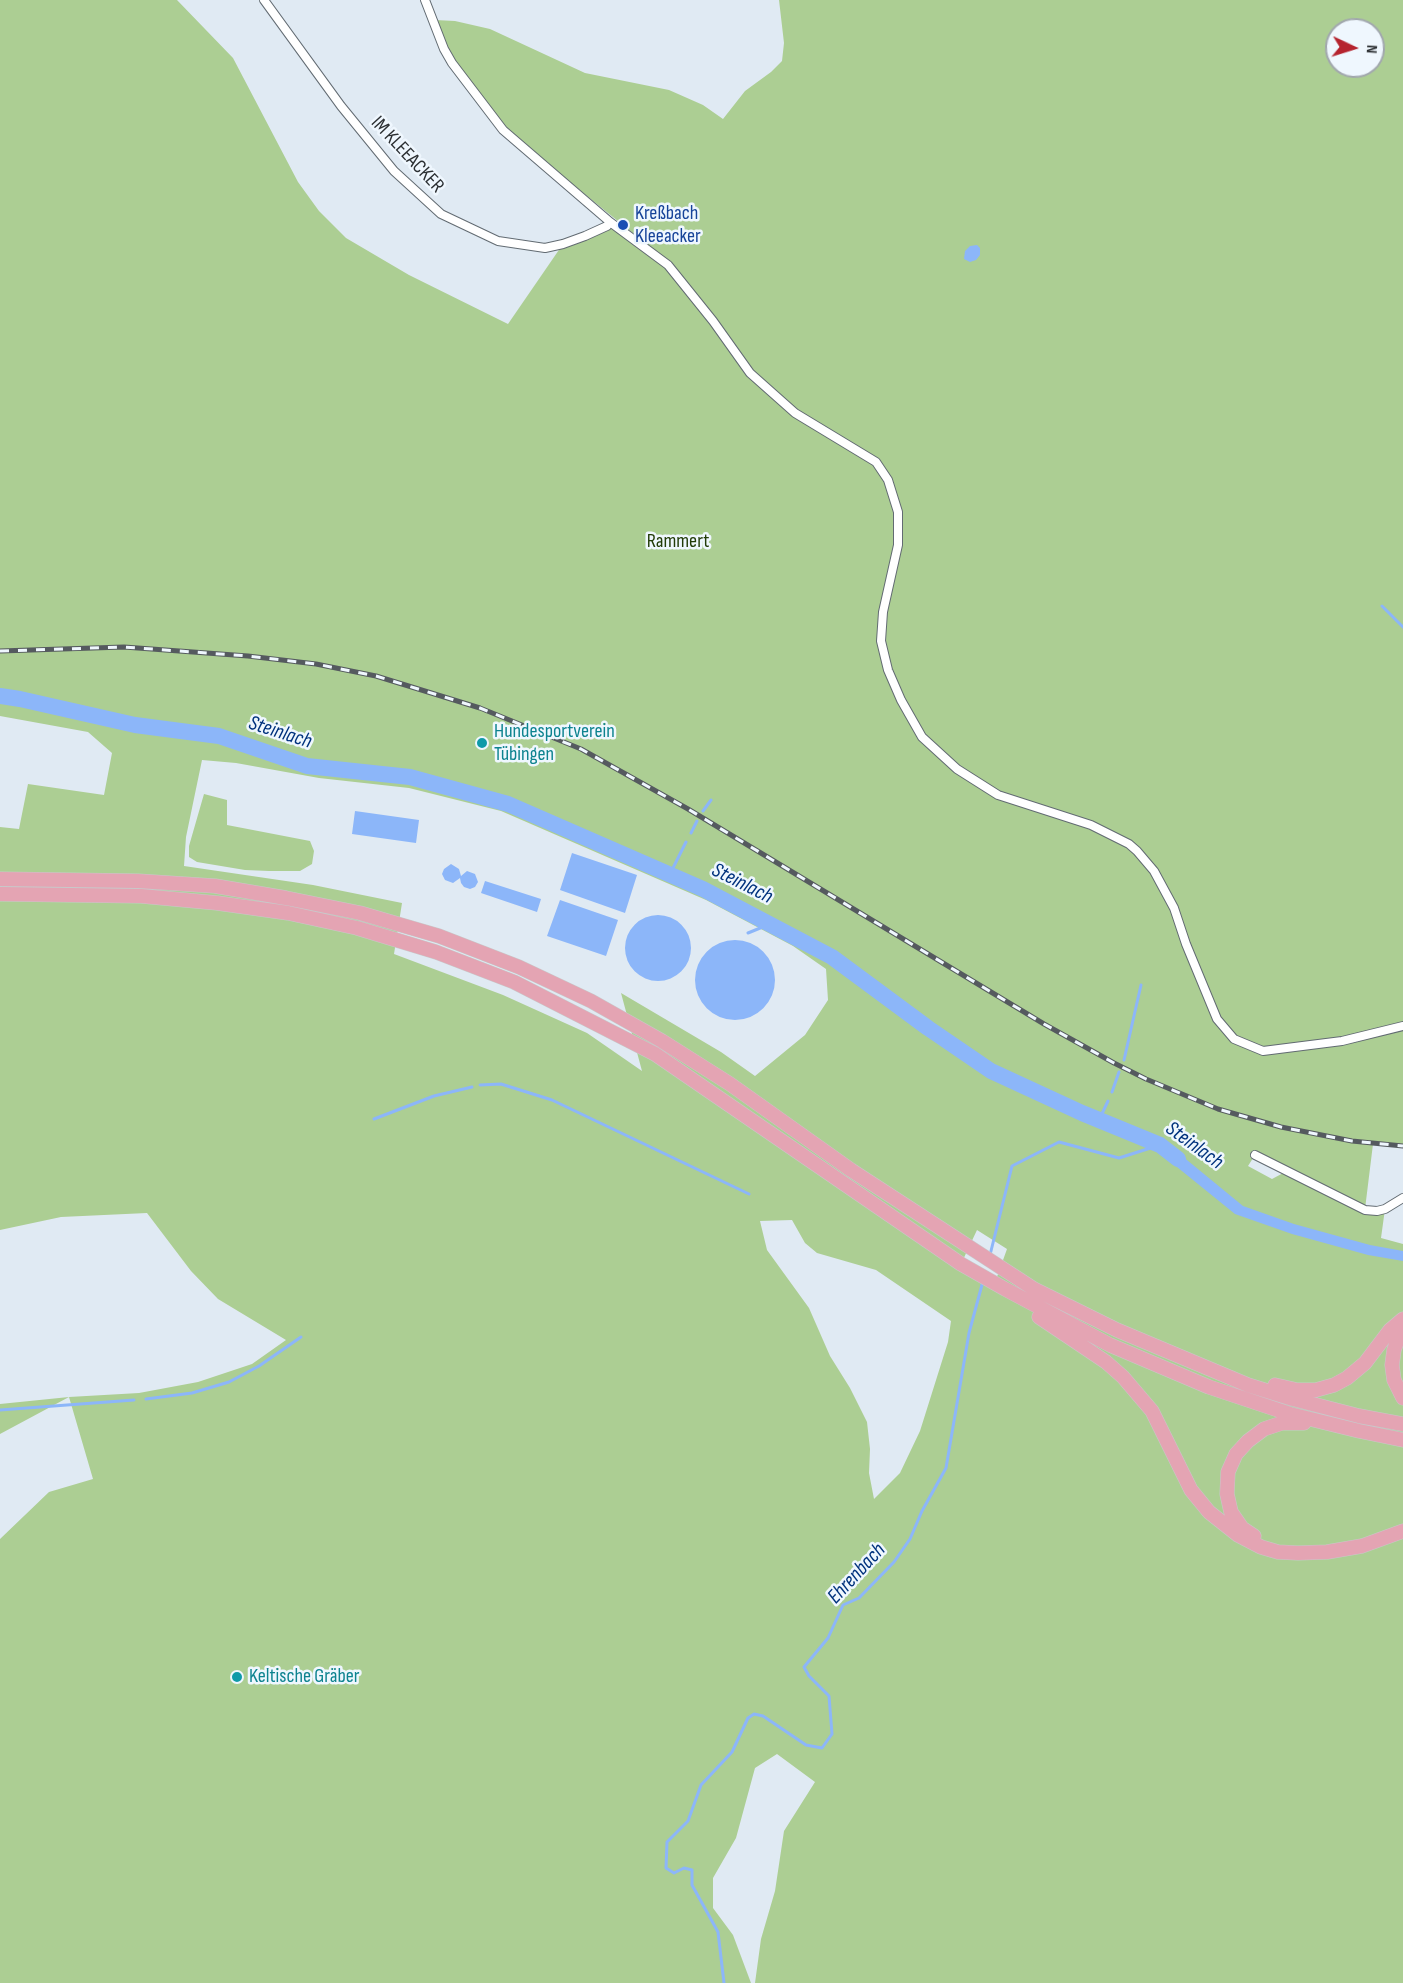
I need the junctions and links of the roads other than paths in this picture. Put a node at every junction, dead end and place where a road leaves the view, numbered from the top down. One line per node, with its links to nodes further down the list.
1 (264, 0): 3 (street, IM KLEEACKER)
2 (425, 0): 3 (street)
3 (610, 222): 6 (street)
4 (0, 879): 12 (highway)
5 (0, 894): 9 (highway)
6 (1403, 1026)
7 (1255, 1155): 8 (street)
8 (1403, 1198)
9 (1000, 1287): 15 (highway); 17 (highway)
10 (1403, 1319): 12 (highway)
11 (1403, 1329): 13 (highway)
12 (1204, 1367): 14 (highway)
13 (1403, 1398)
14 (1403, 1424)
15 (1400, 1439): 16 (highway)
16 (1403, 1526)
17 (1403, 1531)

